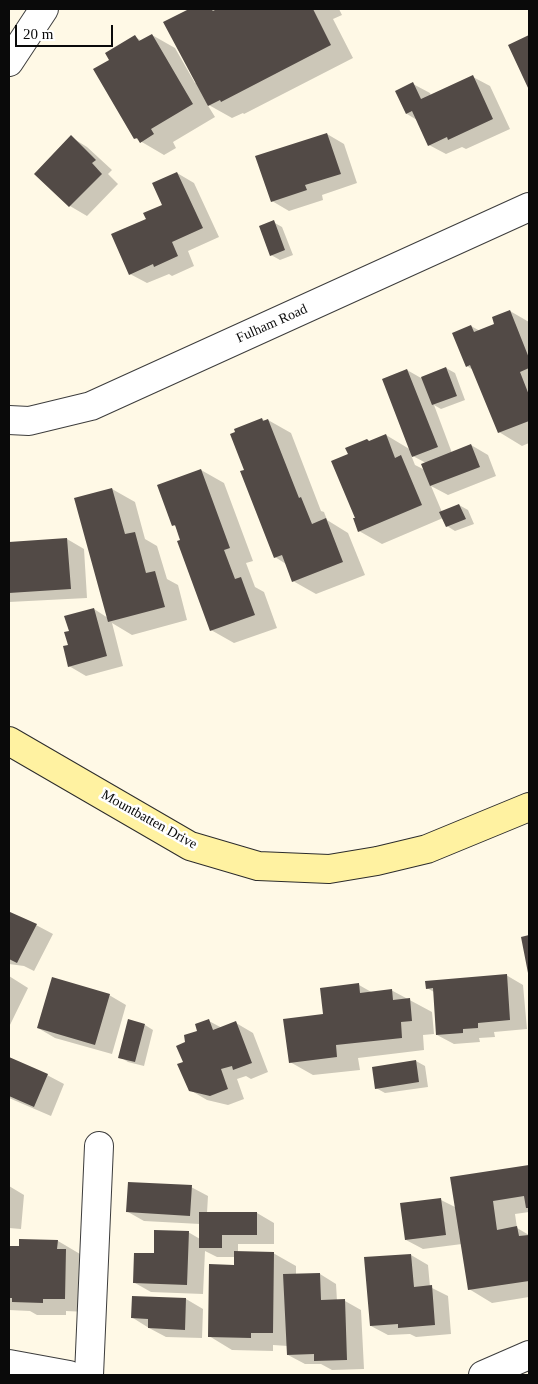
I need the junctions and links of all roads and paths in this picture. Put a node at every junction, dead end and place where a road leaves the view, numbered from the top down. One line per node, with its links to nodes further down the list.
1 (44, 9): 2 (street)
2 (9, 62)
3 (529, 207): 4 (street, Fulham Road)
4 (9, 420)
5 (9, 741): 6 (main road, Mountbatten Drive)
6 (529, 807)
7 (99, 1146): 11 (street)
8 (529, 1355): 12 (street)
9 (9, 1364): 10 (street)
10 (69, 1375)
11 (88, 1375)
12 (484, 1375)

